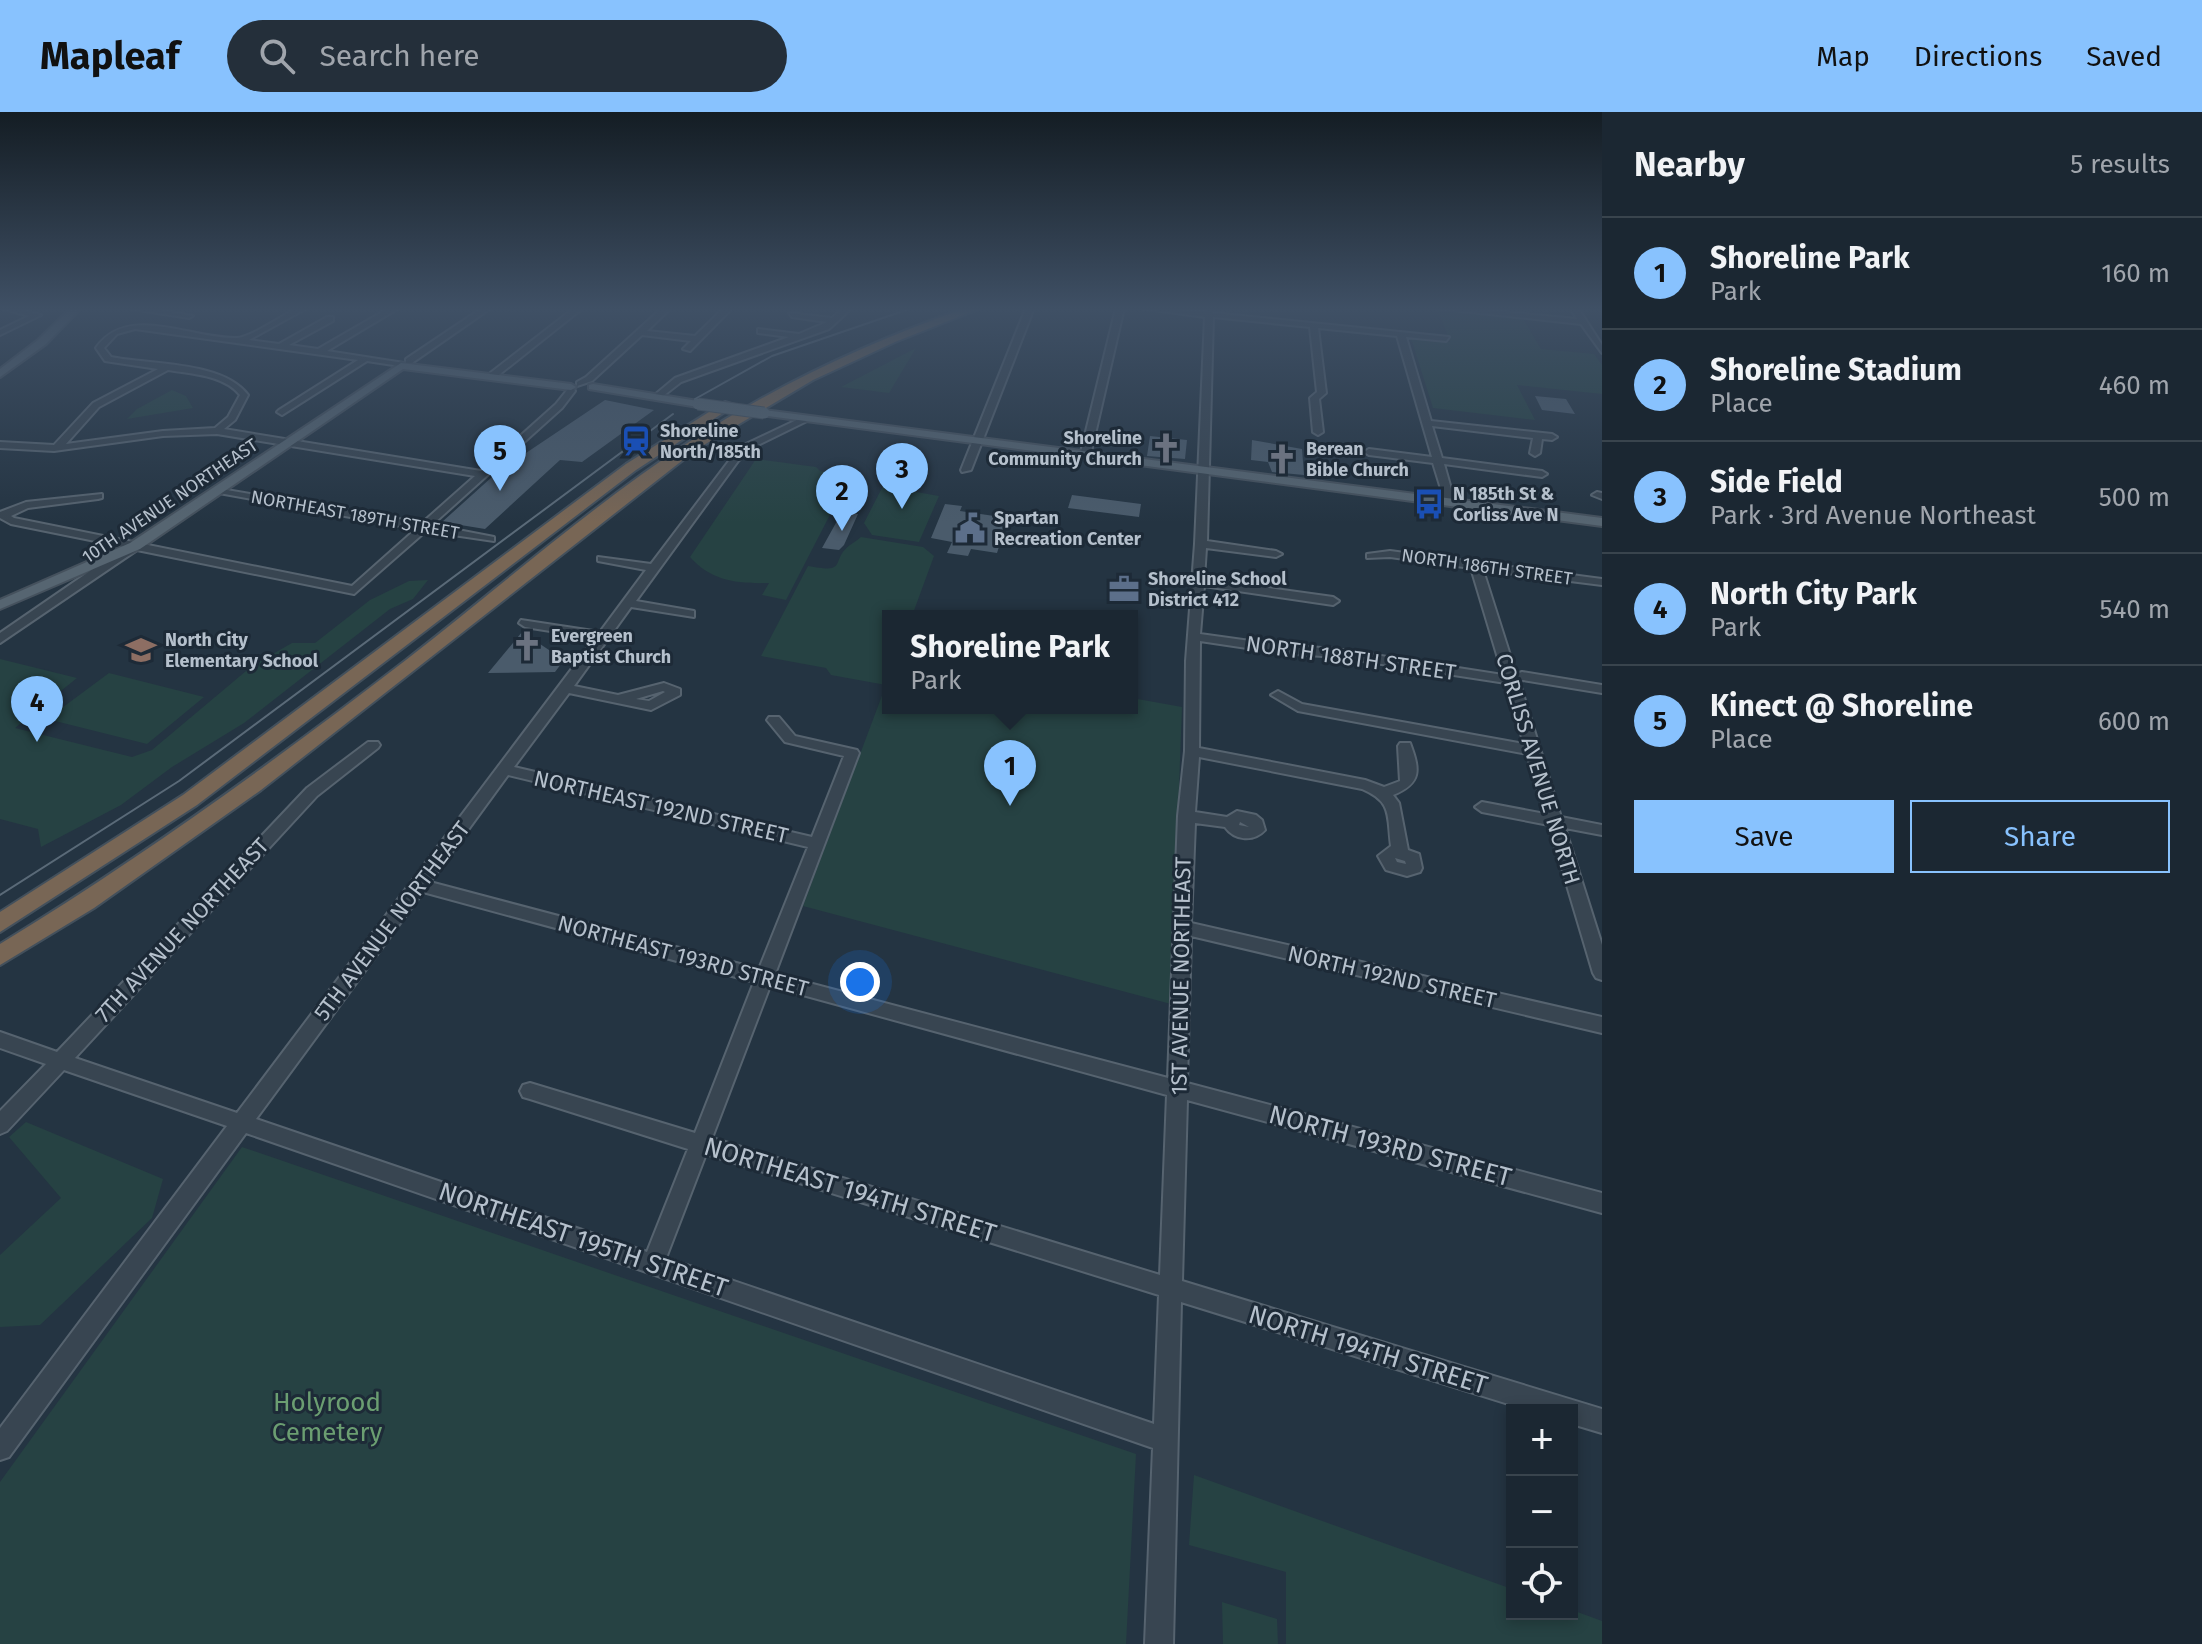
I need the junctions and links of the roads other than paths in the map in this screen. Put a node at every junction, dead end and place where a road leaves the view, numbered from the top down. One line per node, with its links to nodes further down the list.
1 (145, 379): 27 (street)
2 (222, 379): 20 (street)
3 (333, 379): 17 (street)
4 (383, 379): 24 (main road, 10TH AVENUE NORTHEAST)
5 (514, 379): 14 (main road)
6 (595, 379): 14 (street)
7 (679, 379): 16 (street)
8 (807, 379): 81 (highway)
9 (1002, 379): 25 (street)
10 (1103, 379): 30 (street)
11 (1207, 379): 33 (street, 1ST AVENUE NORTHEAST)
12 (1320, 379): 21 (street)
13 (1415, 379): 19 (street)
14 (580, 390): 16 (main road); 34 (street)
15 (745, 396): 79 (highway)
16 (655, 398): 18 (main road, bridge)
17 (282, 412)
18 (806, 419): 25 (main road); 48 (street, 5TH AVENUE NORTHEAST)
19 (1428, 423): 22 (street); 31 (street)
20 (217, 431): 24 (street); 27 (street)
21 (1318, 432)
22 (1538, 436): 23 (street); 29 (street)
23 (1552, 437)
24 (289, 442): 34 (street); 36 (main road, 10TH AVENUE NORTHEAST)
25 (978, 442): 30 (main road); 32 (street)
26 (0, 445): 27 (street)
27 (58, 447)
28 (1369, 452): 31 (street)
29 (1535, 453)
30 (1085, 456): 33 (main road)
31 (1438, 461): 35 (street); 38 (street)
32 (966, 470)
33 (1204, 471): 38 (main road); 42 (street, 1ST AVENUE NORTHEAST)
34 (482, 474): 40 (street)
35 (1542, 474)
36 (219, 490): 40 (street, NORTHEAST 189TH STREET); 43 (main road, 10TH AVENUE NORTHEAST)
37 (98, 496): 43 (street)
38 (1450, 503): 39 (main road)
39 (1602, 522)
40 (424, 528): 41 (street, NORTHEAST 189TH STREET); 43 (street)
41 (490, 539)
42 (1201, 544): 44 (street); 49 (street, 1ST AVENUE NORTHEAST)
43 (135, 546): 53 (main road); 58 (street, 10TH AVENUE NORTHEAST)
44 (1276, 554)
45 (1371, 556): 47 (street, NORTH 186TH STREET)
46 (602, 559): 48 (street)
47 (1476, 565): 50 (street, NORTH 186TH STREET); 59 (street, CORLISS AVENUE NORTH)
48 (655, 568): 52 (street, 5TH AVENUE NORTHEAST)
49 (1198, 582): 51 (street); 57 (street, 1ST AVENUE NORTHEAST)
50 (1602, 582)
51 (1333, 601)
52 (629, 603): 54 (street); 56 (street, 5TH AVENUE NORTHEAST)
53 (0, 605)
54 (690, 614)
55 (525, 623): 56 (street)
56 (604, 636): 60 (street, 5TH AVENUE NORTHEAST)
57 (1195, 637): 59 (street, NORTH 188TH STREET); 68 (street, 1ST AVENUE NORTHEAST)
58 (0, 639)
59 (1510, 680): 61 (street, NORTH 188TH STREET); 67 (street, CORLISS AVENUE NORTH)
60 (565, 688): 63 (street); 69 (street, 5TH AVENUE NORTHEAST)
61 (1602, 689)
62 (1278, 695): 67 (street)
63 (619, 699)
64 (774, 720): 76 (street)
65 (373, 745): 86 (street, 7TH AVENUE NORTHEAST)
66 (1405, 746): 70 (street)
67 (1531, 750): 73 (street, CORLISS AVENUE NORTH)
68 (1192, 751): 70 (street); 72 (street, 1ST AVENUE NORTHEAST)
69 (505, 770): 76 (street, NORTHEAST 192ND STREET); 78 (street, 5TH AVENUE NORTHEAST)
70 (1384, 793): 77 (street)
71 (1482, 807): 73 (street)
72 (1186, 816): 74 (street); 80 (street, 1ST AVENUE NORTHEAST)
73 (1554, 821): 75 (street); 82 (street, CORLISS AVENUE NORTH)
74 (1230, 823)
75 (1602, 830)
76 (817, 844): 83 (street)
77 (1400, 851)
78 (419, 885): 83 (street, NORTHEAST 193RD STREET); 89 (street, 5TH AVENUE NORTHEAST)
79 (0, 923)
80 (1183, 928): 84 (street, NORTH 192ND STREET); 87 (street, 1ST AVENUE NORTHEAST)
81 (0, 956)
82 (1602, 973)
83 (764, 978): 87 (street, NORTHEAST 193RD STREET); 91 (street)
84 (1602, 1025)
85 (0, 1040): 86 (street, NORTHEAST 195TH STREET)
86 (59, 1060): 89 (street, NORTHEAST 195TH STREET); 90 (street, 7TH AVENUE NORTHEAST)
87 (1179, 1089): 92 (street, NORTH 193RD STREET); 94 (street, 1ST AVENUE NORTHEAST)
88 (530, 1091): 91 (street, NORTHEAST 194TH STREET)
89 (243, 1122): 93 (street, NORTHEAST 195TH STREET); 99 (street, 5TH AVENUE NORTHEAST)
90 (0, 1125)
91 (700, 1143): 93 (street); 94 (street, NORTHEAST 194TH STREET)
92 (1602, 1203)
93 (653, 1265): 98 (street, NORTHEAST 195TH STREET)
94 (1170, 1289): 95 (street, NORTH 194TH STREET); 98 (street, 1ST AVENUE NORTHEAST)
95 (1546, 1404)
96 (1578, 1414): 97 (street, NORTH 194TH STREET)
97 (1602, 1421)
98 (1166, 1440): 100 (street, 1ST AVENUE NORTHEAST)
99 (0, 1448)
100 (1159, 1644)

